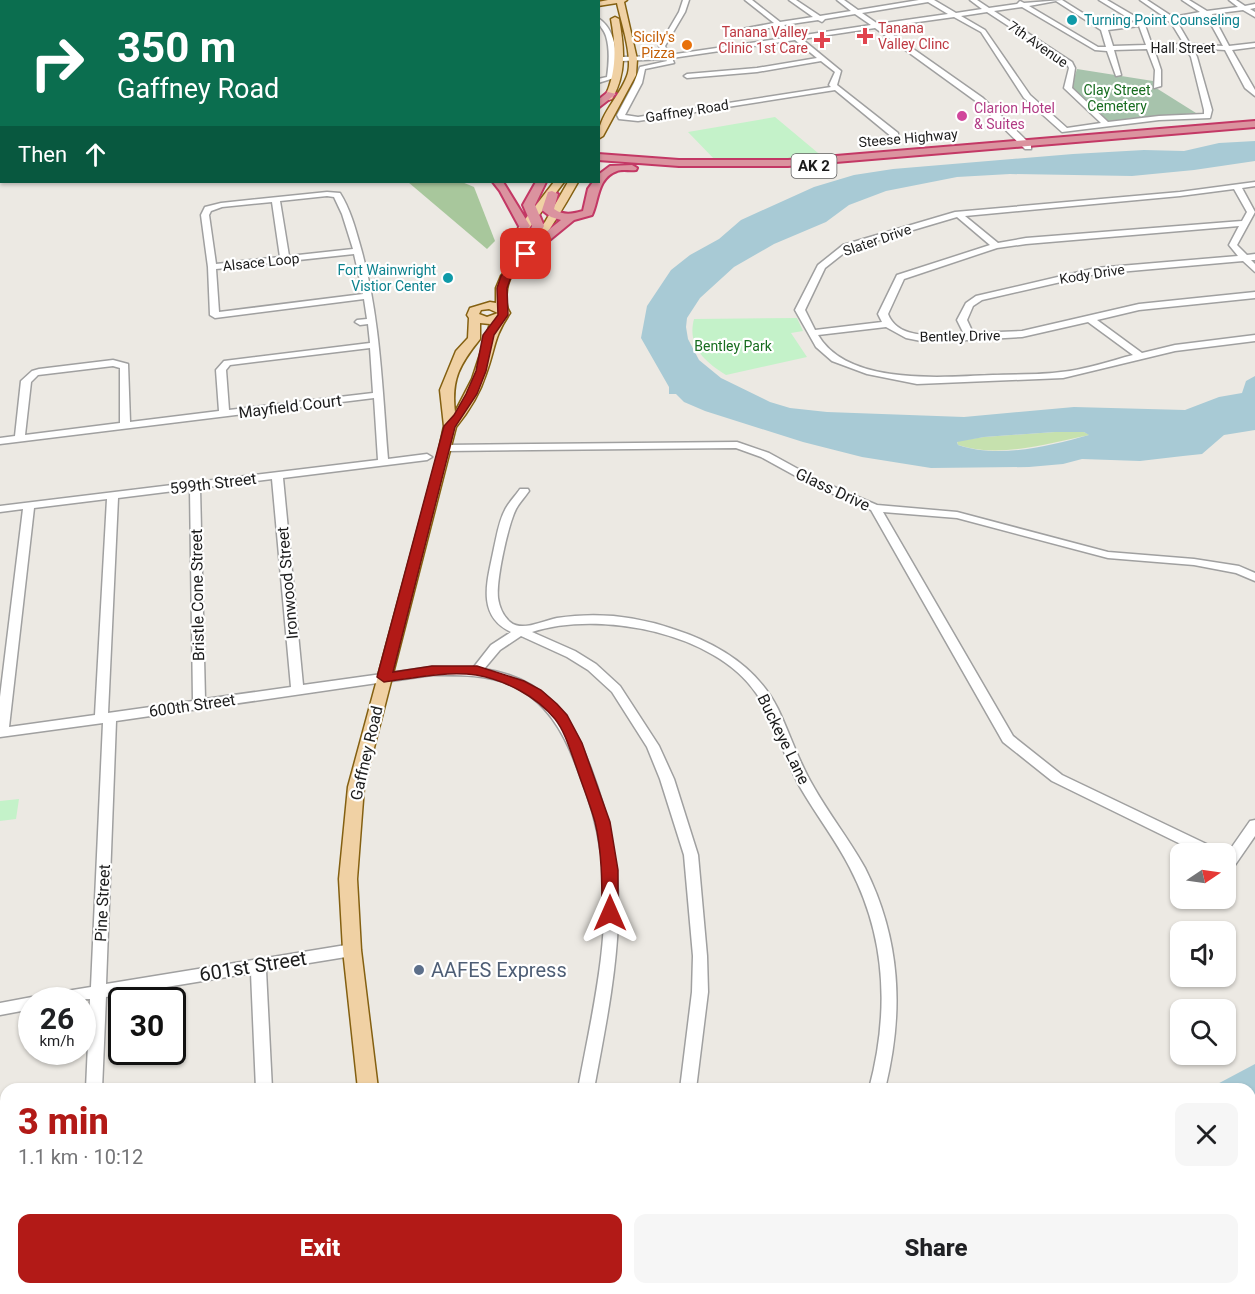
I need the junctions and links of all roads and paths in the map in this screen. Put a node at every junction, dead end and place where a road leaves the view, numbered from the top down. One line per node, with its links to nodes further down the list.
1 (94, 0): 2 (street)
2 (99, 0): 3 (street)
3 (105, 0)
4 (617, 0): 18 (main road); 49 (main road); 50 (main road)
5 (686, 0): 48 (street)
6 (748, 0): 35 (street)
7 (792, 0): 30 (street)
8 (840, 0): 25 (street)
9 (883, 0): 20 (street)
10 (930, 0): 20 (street); 28 (street)
11 (973, 0): 23 (street, 7th Avenue)
12 (1016, 0): 19 (street, Hall Street)
13 (1056, 0): 19 (street); 37 (street)
14 (1102, 0): 34 (street)
15 (1143, 0): 31 (street)
16 (1185, 0): 26 (street)
17 (1232, 0): 22 (street)
18 (600, 4)
19 (1023, 4): 23 (street); 47 (street, Hall Street)
20 (892, 6): 24 (street); 25 (street)
21 (1255, 6): 22 (street)
22 (1245, 7): 26 (street); 29 (street)
23 (988, 9): 28 (street); 61 (street, 7th Avenue)
24 (900, 11)
25 (857, 12): 30 (street); 36 (street)
26 (1207, 13): 31 (street); 46 (street)
27 (908, 15): 32 (street)
28 (954, 15): 32 (street); 61 (street)
29 (1255, 15)
30 (818, 18): 35 (street); 40 (street)
31 (1172, 19): 34 (street); 44 (street)
32 (915, 20): 36 (street)
33 (600, 22): 39 (street)
34 (1141, 23): 37 (street); 45 (street)
35 (780, 25): 38 (street); 42 (street)
36 (876, 26): 40 (street); 66 (street)
37 (1104, 29): 47 (street)
38 (744, 30)
39 (608, 32): 41 (street); 54 (street)
40 (837, 32): 42 (street)
41 (600, 33)
42 (796, 38): 48 (street); 51 (street)
43 (1255, 45): 46 (street, Hall Street)
44 (1188, 46): 45 (street, Hall Street); 46 (street, Hall Street); 61 (street)
45 (1150, 47): 47 (street, Hall Street); 55 (street)
46 (1227, 48): 58 (street)
47 (1112, 49): 52 (street)
48 (668, 57): 50 (street); 56 (street, Gaffney Road)
49 (622, 59): 50 (street); 57 (main road)
50 (633, 59): 63 (main road)
51 (822, 59): 53 (street); 56 (street)
52 (1118, 75)
53 (687, 76)
54 (602, 80)
55 (1156, 86)
56 (836, 87): 64 (street)
57 (611, 94): 59 (highway); 60 (main road)
58 (1255, 94)
59 (600, 103)
60 (600, 112)
61 (1106, 123)
62 (1255, 126): 66 (highway, Steese Highway / AK 2)
63 (600, 132)
64 (895, 135)
65 (600, 145): 69 (highway)
66 (1026, 145): 69 (highway, Steese Highway / AK 2)
67 (600, 157): 69 (highway, Steese Highway / AK 2)
68 (600, 164): 69 (highway, Steese Highway / AK 2)
69 (732, 167): 70 (highway)
70 (600, 179)
71 (499, 183): 85 (highway)
72 (540, 183): 80 (highway)
73 (558, 183): 78 (main road, Gaffney Road)
74 (572, 183): 82 (main road, Gaffney Road)
75 (597, 183): 83 (highway)
76 (1255, 184): 77 (street, Slater Drive)
77 (1237, 187): 81 (street, Slater Drive); 84 (street)
78 (552, 194): 80 (main road, Gaffney Road); 82 (highway)
79 (276, 199): 87 (street); 91 (street); 92 (street)
80 (534, 214): 85 (main road, Gaffney Road); 88 (highway)
81 (958, 214): 86 (street); 105 (street, Slater Drive)
82 (555, 215): 83 (highway); 88 (main road, Gaffney Road)
83 (570, 218): 88 (highway)
84 (1245, 223): 86 (street); 90 (street)
85 (524, 226): 94 (main road, Gaffney Road)
86 (996, 246): 104 (street)
87 (358, 251): 91 (street, Alsace Loop); 97 (street)
88 (526, 254): 94 (main road, Gaffney Road)
89 (1255, 257): 90 (street, Kody Drive)
90 (1244, 258): 93 (street); 106 (street, Kody Drive)
91 (285, 260): 92 (street, Alsace Loop)
92 (212, 267): 97 (street, Alsace Loop)
93 (1255, 269)
94 (511, 270): 95 (main road, Gaffney Road)
95 (502, 288): 98 (main road, Gaffney Road); 99 (main road, Gaffney Road)
96 (1255, 295): 101 (street, Bentley Drive)
97 (369, 296): 102 (street)
98 (482, 306): 99 (main road); 100 (main road, Gaffney Road)
99 (500, 313): 100 (main road); 113 (main road, Gaffney Road)
100 (475, 317): 108 (main road, Gaffney Road)
101 (1090, 320): 106 (street, Bentley Drive); 110 (street)
102 (373, 321): 103 (street); 109 (street)
103 (360, 322)
104 (887, 324): 105 (street); 106 (street, Bentley Drive)
105 (813, 333): 110 (street, Slater Drive)
106 (970, 337)
107 (1255, 338): 110 (street, Slater Drive)
108 (474, 339): 113 (main road, Gaffney Road); 113 (main road, Gaffney Road)
109 (374, 345): 111 (street); 112 (street, Mayfield Court)
110 (1142, 357)
111 (378, 395): 112 (street, Mayfield Court); 119 (street)
112 (224, 414): 114 (street)
113 (449, 418): 117 (main road, Gaffney Road)
114 (125, 426): 115 (street); 115 (street)
115 (20, 438): 116 (street)
116 (0, 441)
117 (445, 448): 125 (street, Glass Drive); 130 (main road, Gaffney Road)
118 (427, 457): 119 (street, 599th Street)
119 (383, 462): 120 (street, 599th Street)
120 (277, 475): 121 (street, 599th Street); 131 (street, Ironwood Street)
121 (195, 485): 123 (street, 599th Street); 132 (street, Bristle Cone Street)
122 (524, 491): 128 (street)
123 (113, 495): 124 (street, 599th Street); 133 (street, Pine Street)
124 (29, 505): 126 (street, 599th Street); 134 (street)
125 (874, 508): 127 (street, Glass Drive); 136 (street)
126 (0, 509)
127 (1255, 577)
128 (520, 632): 129 (street, Buckeye Lane); 147 (street); 148 (street, Buckeye Lane)
129 (477, 670): 130 (street, 600th Street); 146 (street, 600th Street)
130 (384, 677): 131 (street, 600th Street); 138 (main road, Gaffney Road)
131 (297, 690): 132 (street, 600th Street)
132 (199, 704): 133 (street, 600th Street)
133 (106, 718): 134 (street, 600th Street); 140 (street, Pine Street)
134 (1, 732)
135 (1255, 825): 137 (street)
136 (1191, 843)
137 (1236, 850)
138 (352, 950): 139 (street, 601st Street); 145 (main road, Gaffney Road)
139 (258, 965): 140 (street, 601st Street); 144 (street)
140 (98, 992): 143 (street, Pine Street)
141 (18, 1006): 142 (street)
142 (0, 1009)
143 (94, 1083)
144 (264, 1083)
145 (367, 1083)
146 (587, 1083)
147 (689, 1083)
148 (878, 1083)

